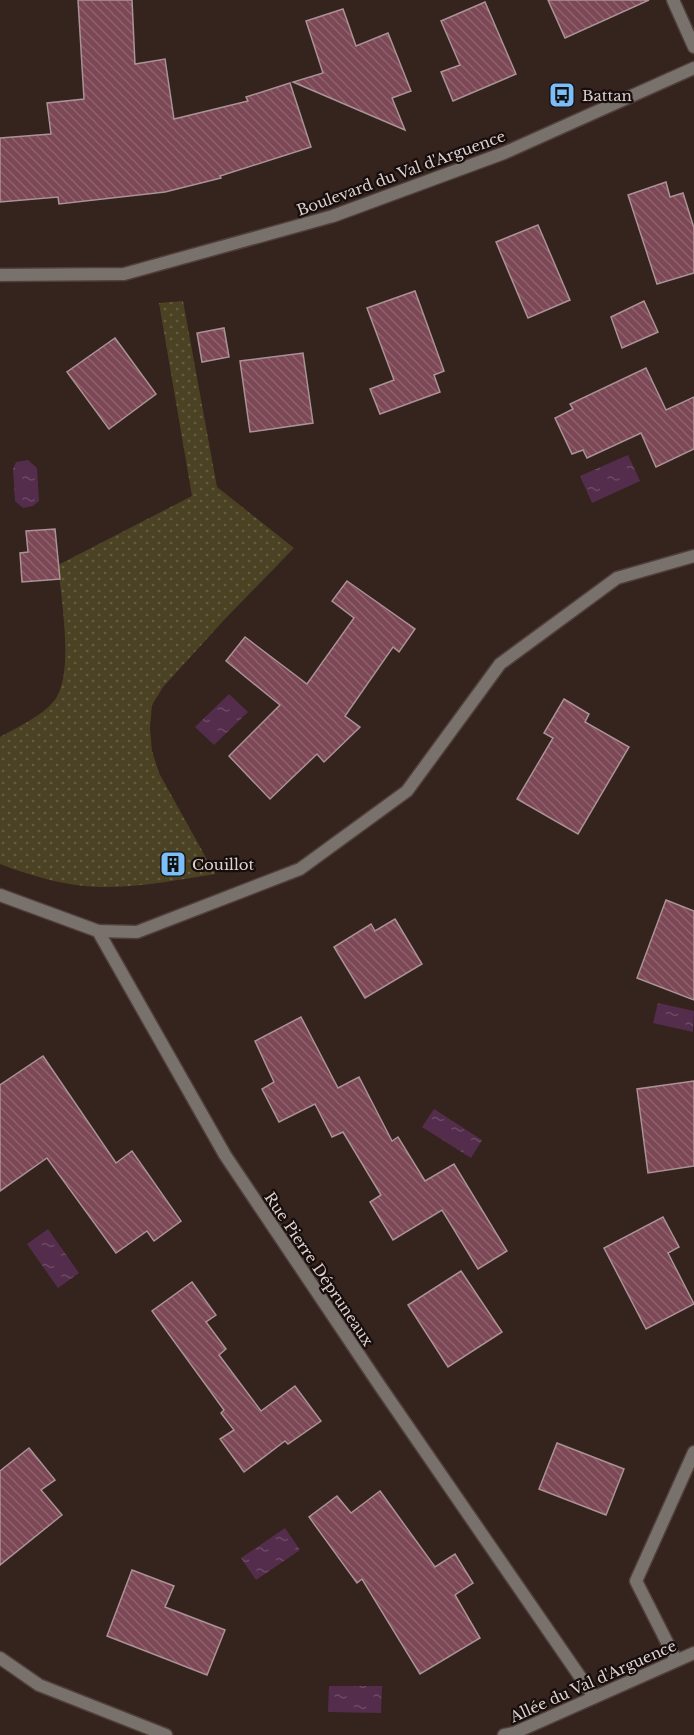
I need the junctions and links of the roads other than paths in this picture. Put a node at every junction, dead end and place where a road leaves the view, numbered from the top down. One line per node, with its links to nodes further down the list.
1 (673, 0): 2 (street)
2 (694, 47)
3 (694, 68): 4 (street, Boulevard du Val d'Arguence)
4 (0, 275)
5 (694, 556): 7 (street)
6 (0, 895): 7 (street)
7 (98, 931): 12 (street, Rue Pierre Dépruneaux)
8 (694, 1452): 11 (street)
9 (694, 1653): 11 (street, Allée du Val d'Arguence)
10 (0, 1658): 13 (street)
11 (676, 1660): 12 (street, Allée du Val d'Arguence)
12 (594, 1697): 14 (street, Allée du Val d'Arguence)
13 (166, 1735)
14 (504, 1735)

